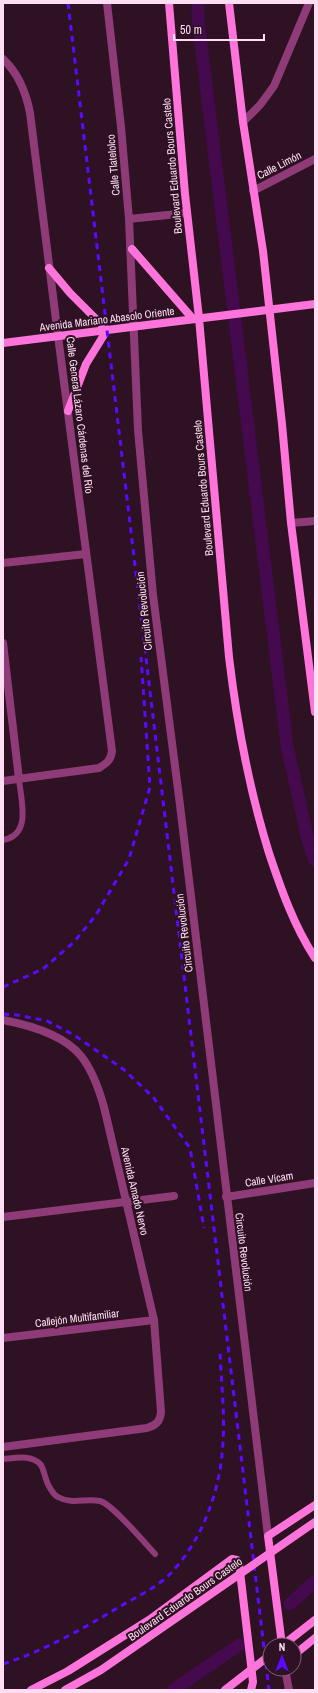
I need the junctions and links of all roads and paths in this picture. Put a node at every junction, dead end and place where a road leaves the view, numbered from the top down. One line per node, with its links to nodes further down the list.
1 (107, 3): 10 (street, Calle Tlatelolco)
2 (169, 3): 9 (main road, Boulevard Eduardo Bours Castelo)
3 (229, 3): 6 (main road)
4 (309, 3): 6 (street)
5 (3, 59): 12 (street, Calle General Lázaro Cárdenas del Río)
6 (243, 122): 8 (main road)
7 (315, 159): 8 (street, Calle Limón)
8 (253, 191): 14 (main road)
9 (187, 213): 10 (street); 15 (main road, Boulevard Eduardo Bours Castelo)
10 (129, 219): 11 (street, Calle Tlatelolco)
11 (132, 250): 15 (main road); 16 (street, Calle Tlatelolco)
12 (49, 268): 17 (main road); 18 (street, Calle General Lázaro Cárdenas del Río)
13 (315, 304): 14 (main road, Avenida Mariano Abasolo Oriente)
14 (269, 309): 15 (main road, Avenida Mariano Abasolo Oriente); 22 (main road)
15 (196, 318): 16 (main road, Avenida Mariano Abasolo Oriente); 30 (main road, Boulevard Eduardo Bours Castelo)
16 (134, 326): 17 (main road, Avenida Mariano Abasolo Oriente); 34 (street, Circuito Revolución)
17 (107, 330): 18 (main road, Avenida Mariano Abasolo Oriente); 20 (main road)
18 (58, 336): 19 (main road, Avenida Mariano Abasolo Oriente); 20 (street, Calle General Lázaro Cárdenas del Río)
19 (3, 343)
20 (68, 411): 23 (street, Calle General Lázaro Cárdenas del Río)
21 (315, 521): 22 (street)
22 (291, 523): 26 (main road)
23 (86, 554): 24 (street); 27 (street, Calle General Lázaro Cárdenas del Río)
24 (3, 563)
25 (3, 643): 27 (street)
26 (315, 712)
27 (19, 779): 28 (street); 29 (lane)
28 (3, 781)
29 (3, 840)
30 (315, 958)
31 (3, 1020): 35 (street, Avenida Amado Nervo)
32 (315, 1183): 34 (street, Calle Vícam)
33 (174, 1196): 35 (street)
34 (226, 1197): 43 (street, Circuito Revolución)
35 (127, 1203): 36 (street); 37 (street, Avenida Amado Nervo)
36 (3, 1218)
37 (154, 1320): 38 (street, Callejón Multifamiliar); 39 (street, Avenida Amado Nervo)
38 (3, 1338)
39 (3, 1447)
40 (3, 1459): 44 (lane)
41 (315, 1505): 43 (main road)
42 (315, 1522): 53 (main road, Boulevard Eduardo Bours Castelo, bridge)
43 (268, 1536): 46 (main road)
44 (155, 1554)
45 (315, 1620): 47 (main road)
46 (281, 1637)
47 (293, 1637)
48 (315, 1638): 49 (main road)
49 (302, 1649)
50 (262, 1661): 54 (main road, bridge)
51 (286, 1677): 56 (street)
52 (31, 1690): 55 (main road)
53 (65, 1690)
54 (225, 1690)
55 (250, 1690)
56 (288, 1690)

